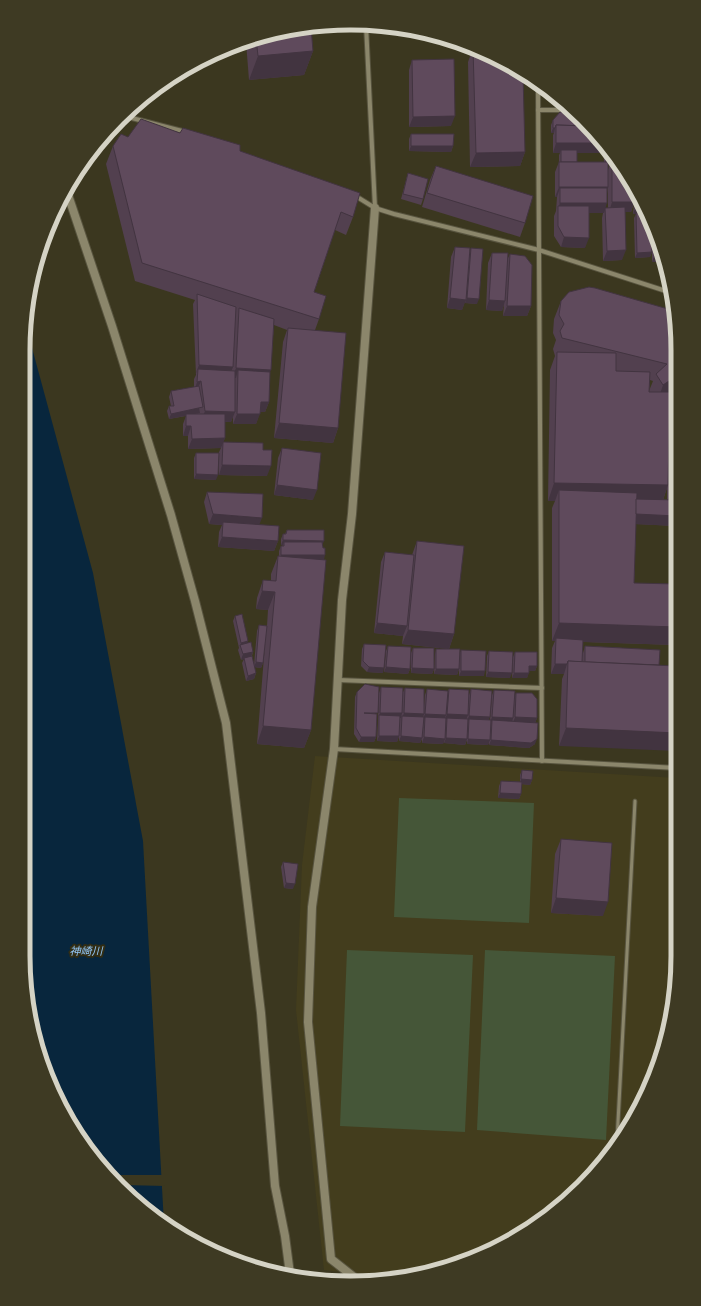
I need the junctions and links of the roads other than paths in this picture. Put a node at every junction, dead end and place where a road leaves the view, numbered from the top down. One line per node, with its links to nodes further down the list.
1 (366, 31): 9 (street)
2 (538, 90): 3 (street)
3 (538, 110): 4 (street); 10 (street)
4 (562, 110)
5 (131, 118): 6 (street)
6 (192, 134)
7 (348, 193): 9 (street)
8 (69, 198): 19 (street)
9 (375, 208): 10 (street); 12 (street)
10 (539, 250): 11 (street); 13 (street)
11 (665, 291)
12 (338, 680): 13 (street); 14 (street)
13 (542, 688): 15 (street)
14 (334, 749): 15 (street); 20 (street)
15 (542, 761): 16 (street)
16 (671, 768)
17 (635, 801): 18 (lane)
18 (617, 1133)
19 (290, 1270)
20 (352, 1276)

